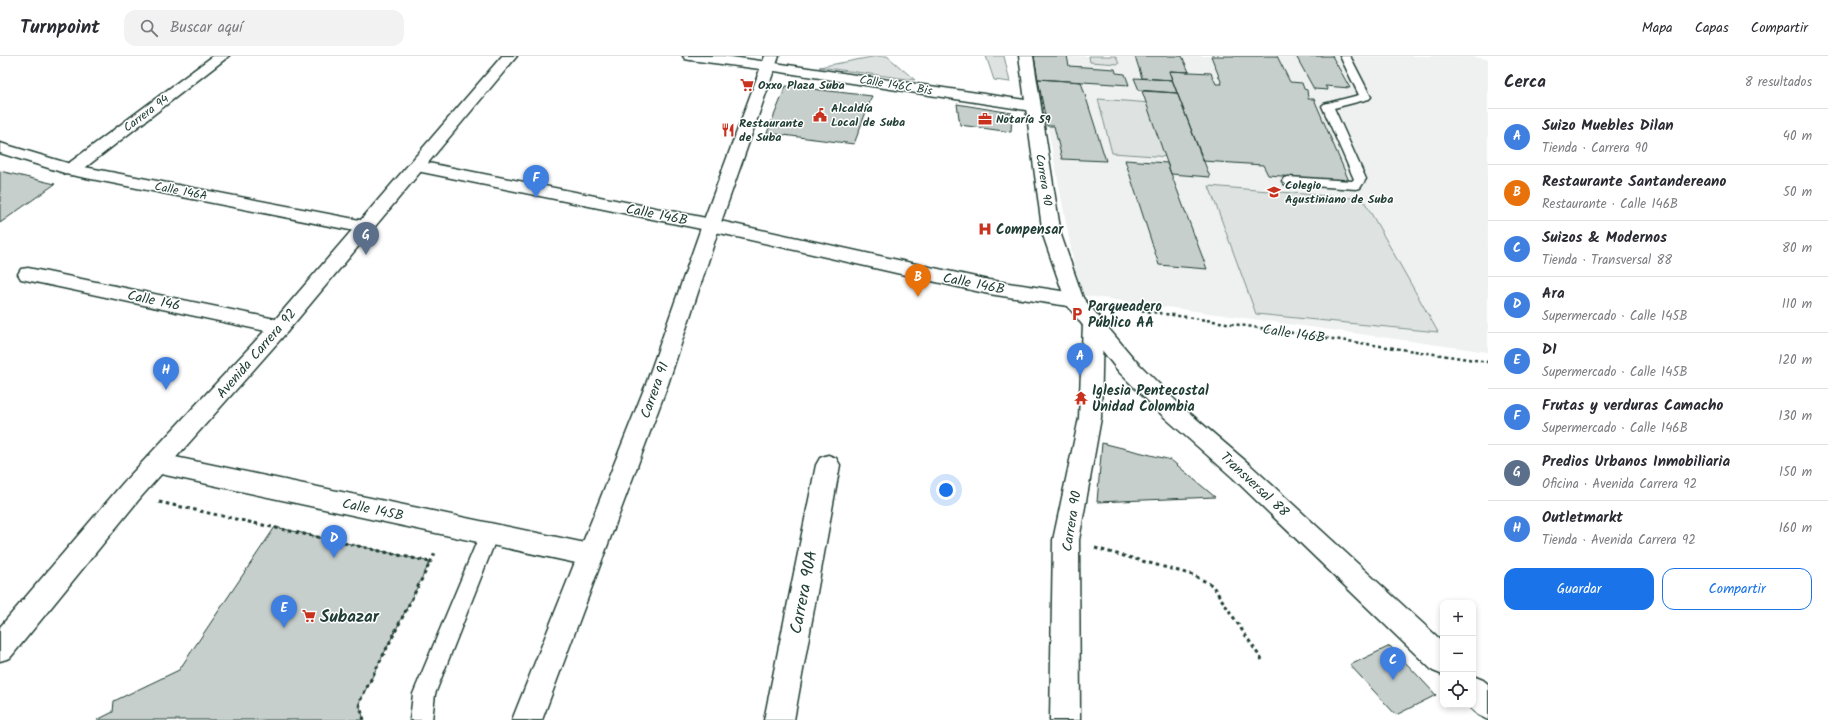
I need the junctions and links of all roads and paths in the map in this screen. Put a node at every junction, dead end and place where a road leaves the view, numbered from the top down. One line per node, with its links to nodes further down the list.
1 (222, 56): 10 (street, Carrera 94)
2 (510, 56): 9 (street, Avenida Carrera 92)
3 (690, 56): 6 (street, Calle 146C Bis)
4 (1026, 56): 7 (street, Carrera 90)
5 (1345, 56): 11 (lane)
6 (770, 61): 7 (street, Calle 146C Bis); 12 (street, Carrera 91)
7 (1032, 106): 15 (street, Carrera 90)
8 (0, 148): 10 (street, Calle 146A)
9 (418, 166): 12 (street, Calle 146B); 13 (street, Avenida Carrera 92)
10 (71, 170): 13 (street, Calle 146A)
11 (1288, 180)
12 (711, 225): 15 (street, Calle 146B); 25 (street, Carrera 91)
13 (365, 227): 17 (street, Avenida Carrera 92)
14 (28, 274): 17 (street, Calle 146)
15 (1074, 300): 16 (street, Transversal 88); 18 (path, Calle 146B)
16 (1093, 324): 24 (street, Carrera 90); 28 (street, Transversal 88)
17 (280, 327): 19 (street, Avenida Carrera 92)
18 (1488, 362)
19 (156, 463): 22 (street, Calle 145B); 27 (street, Avenida Carrera 92)
20 (828, 465): 35 (street, Carrera 90A)
21 (153, 500): 26 (path)
22 (449, 525): 23 (street, Calle 145B); 26 (path)
23 (489, 534): 25 (street, Calle 145B); 33 (lane)
24 (1066, 540): 29 (path); 36 (street, Carrera 90)
25 (590, 555): 34 (street, Carrera 91)
26 (430, 562): 32 (path)
27 (0, 648)
28 (1440, 658)
29 (1262, 660)
30 (1476, 693): 31 (street)
31 (1488, 705)
32 (364, 720)
33 (421, 720)
34 (527, 720)
35 (779, 720)
36 (1065, 720)

